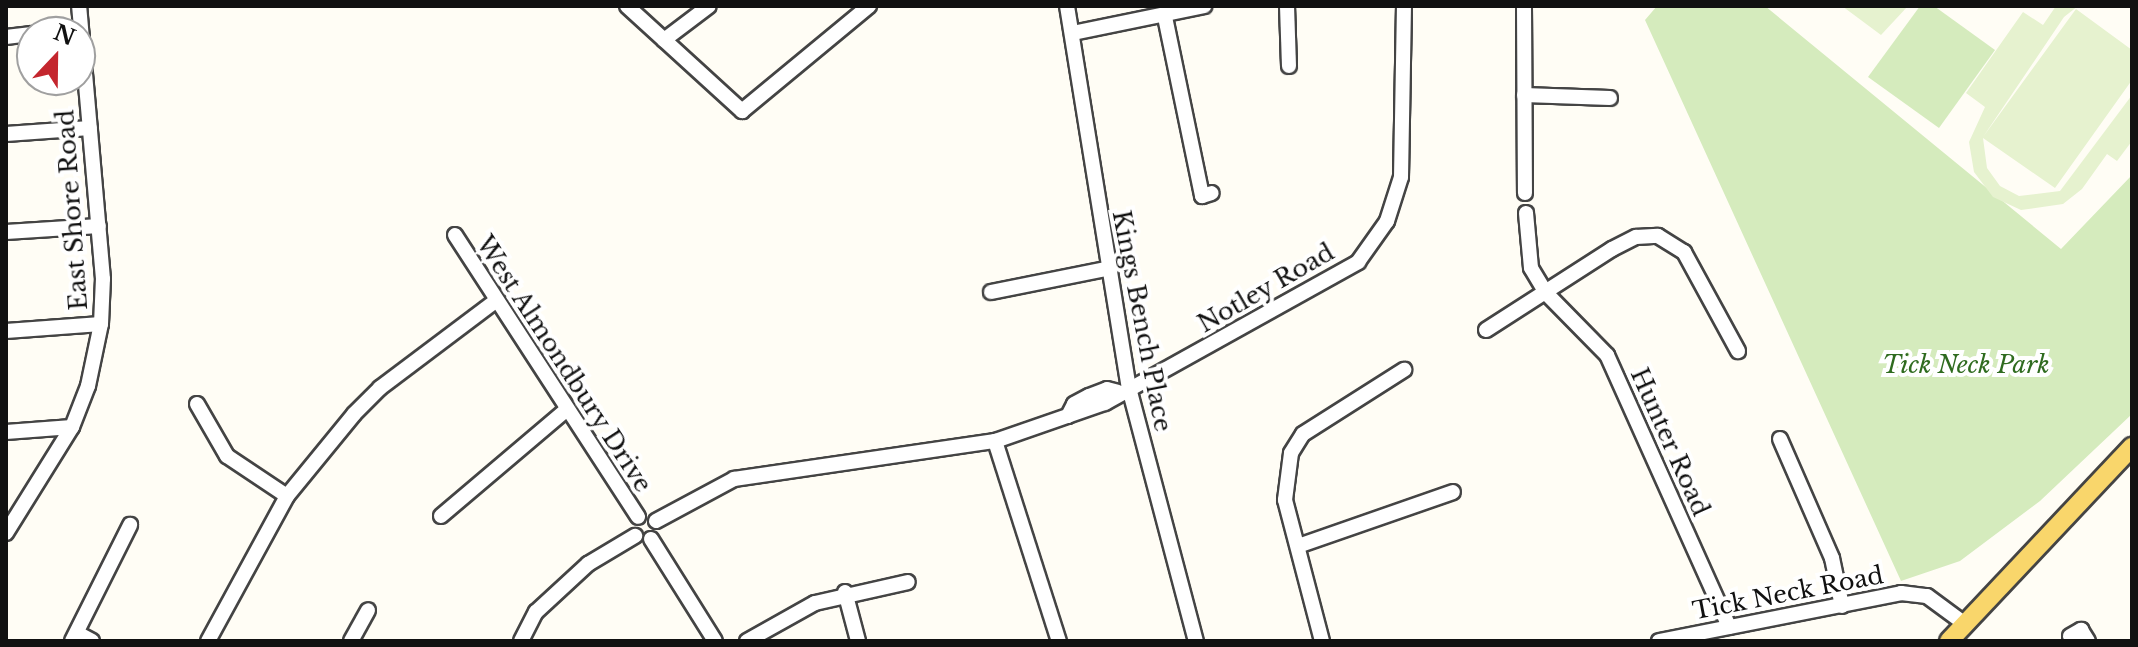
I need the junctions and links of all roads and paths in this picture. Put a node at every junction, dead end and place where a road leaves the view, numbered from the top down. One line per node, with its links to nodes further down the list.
1 (627, 6): 11 (street)
2 (709, 6): 11 (street)
3 (869, 6): 11 (street)
4 (1067, 6): 10 (street, Kings Bench Place)
5 (1204, 6): 9 (street)
6 (1287, 6): 12 (street)
7 (1404, 6): 33 (street, Notley Road)
8 (1524, 6): 13 (street)
9 (1165, 17): 10 (street); 18 (street)
10 (1073, 33): 24 (street, Kings Bench Place)
11 (664, 40)
12 (1289, 66)
13 (1524, 95): 15 (street); 19 (street)
14 (87, 96): 16 (street, East Shore Road)
15 (1610, 98)
16 (90, 128): 17 (street); 21 (street, East Shore Road)
17 (6, 134)
18 (1212, 193)
19 (1525, 193)
20 (1526, 213): 26 (street)
21 (99, 226): 22 (street); 28 (street, East Shore Road)
22 (6, 232)
23 (455, 235): 27 (street, West Almondbury Drive)
24 (1106, 269): 25 (street); 33 (street, Kings Bench Place)
25 (991, 292)
26 (1546, 293): 29 (street); 31 (street); 55 (street, Hunter Road)
27 (494, 302): 35 (street, West Almondbury Drive); 42 (street)
28 (101, 324): 30 (street); 36 (street, East Shore Road)
29 (1486, 330)
30 (6, 331)
31 (1738, 351)
32 (1404, 370): 50 (street)
33 (1124, 390): 39 (street, Notley Road); 67 (street, Kings Bench Place)
34 (197, 404): 42 (street)
35 (565, 411): 43 (street); 44 (street, West Almondbury Drive)
36 (72, 427): 37 (street); 47 (street, East Shore Road)
37 (6, 432)
38 (1780, 439): 53 (street)
39 (995, 441): 45 (street, Notley Road); 66 (street)
40 (2132, 447): 56 (main road)
41 (1453, 492): 50 (street)
42 (287, 496): 60 (street)
43 (441, 516)
44 (638, 517): 45 (street); 48 (street)
45 (656, 521): 49 (street)
46 (130, 525): 58 (street)
47 (6, 533)
48 (635, 536): 49 (street); 62 (street)
49 (651, 539): 63 (street)
50 (1298, 546): 68 (street)
51 (908, 582): 52 (street)
52 (845, 592): 64 (street); 65 (street)
53 (1842, 606): 55 (street, Tick Neck Road); 56 (street, Tick Neck Road)
54 (368, 610): 61 (street)
55 (1729, 627): 69 (street, Tick Neck Road)
56 (1960, 634)
57 (2070, 636): 70 (street)
58 (74, 637): 59 (street)
59 (92, 641)
60 (208, 641)
61 (351, 641)
62 (521, 641)
63 (715, 641)
64 (747, 641)
65 (858, 641)
66 (1059, 641)
67 (1196, 641)
68 (1322, 641)
69 (1659, 641)
70 (2088, 641)

